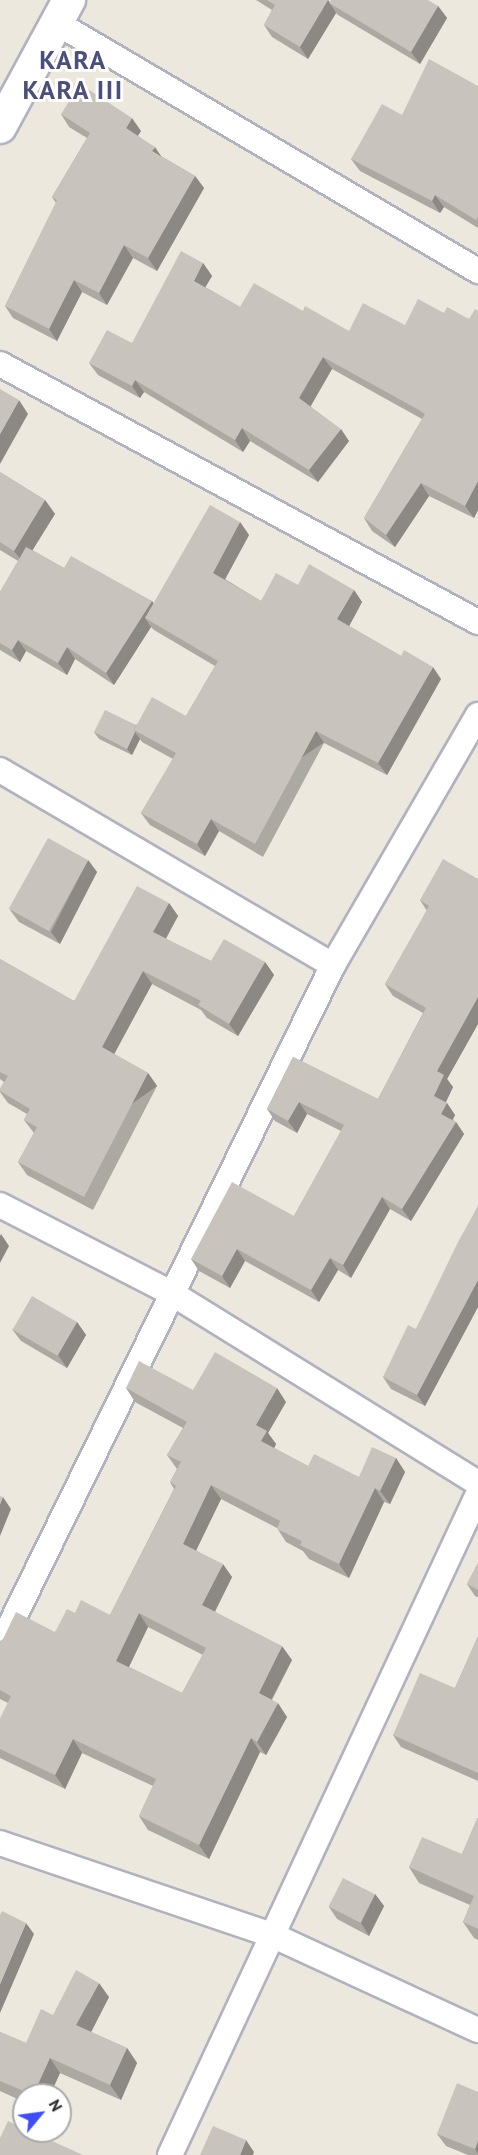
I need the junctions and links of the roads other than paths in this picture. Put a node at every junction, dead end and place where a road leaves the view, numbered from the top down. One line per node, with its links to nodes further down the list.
1 (63, 11): 2 (street); 3 (street)
2 (0, 127)
3 (478, 271)
4 (0, 364): 5 (street)
5 (478, 622)
6 (478, 715): 8 (street)
7 (0, 770): 8 (street)
8 (333, 965): 10 (street)
9 (0, 1205): 10 (street)
10 (172, 1294): 11 (street); 13 (street)
11 (478, 1483)
12 (478, 1494): 15 (street)
13 (0, 1646)
14 (0, 1843): 15 (street)
15 (272, 1935): 16 (street); 17 (street)
16 (478, 2030)
17 (170, 2155)

